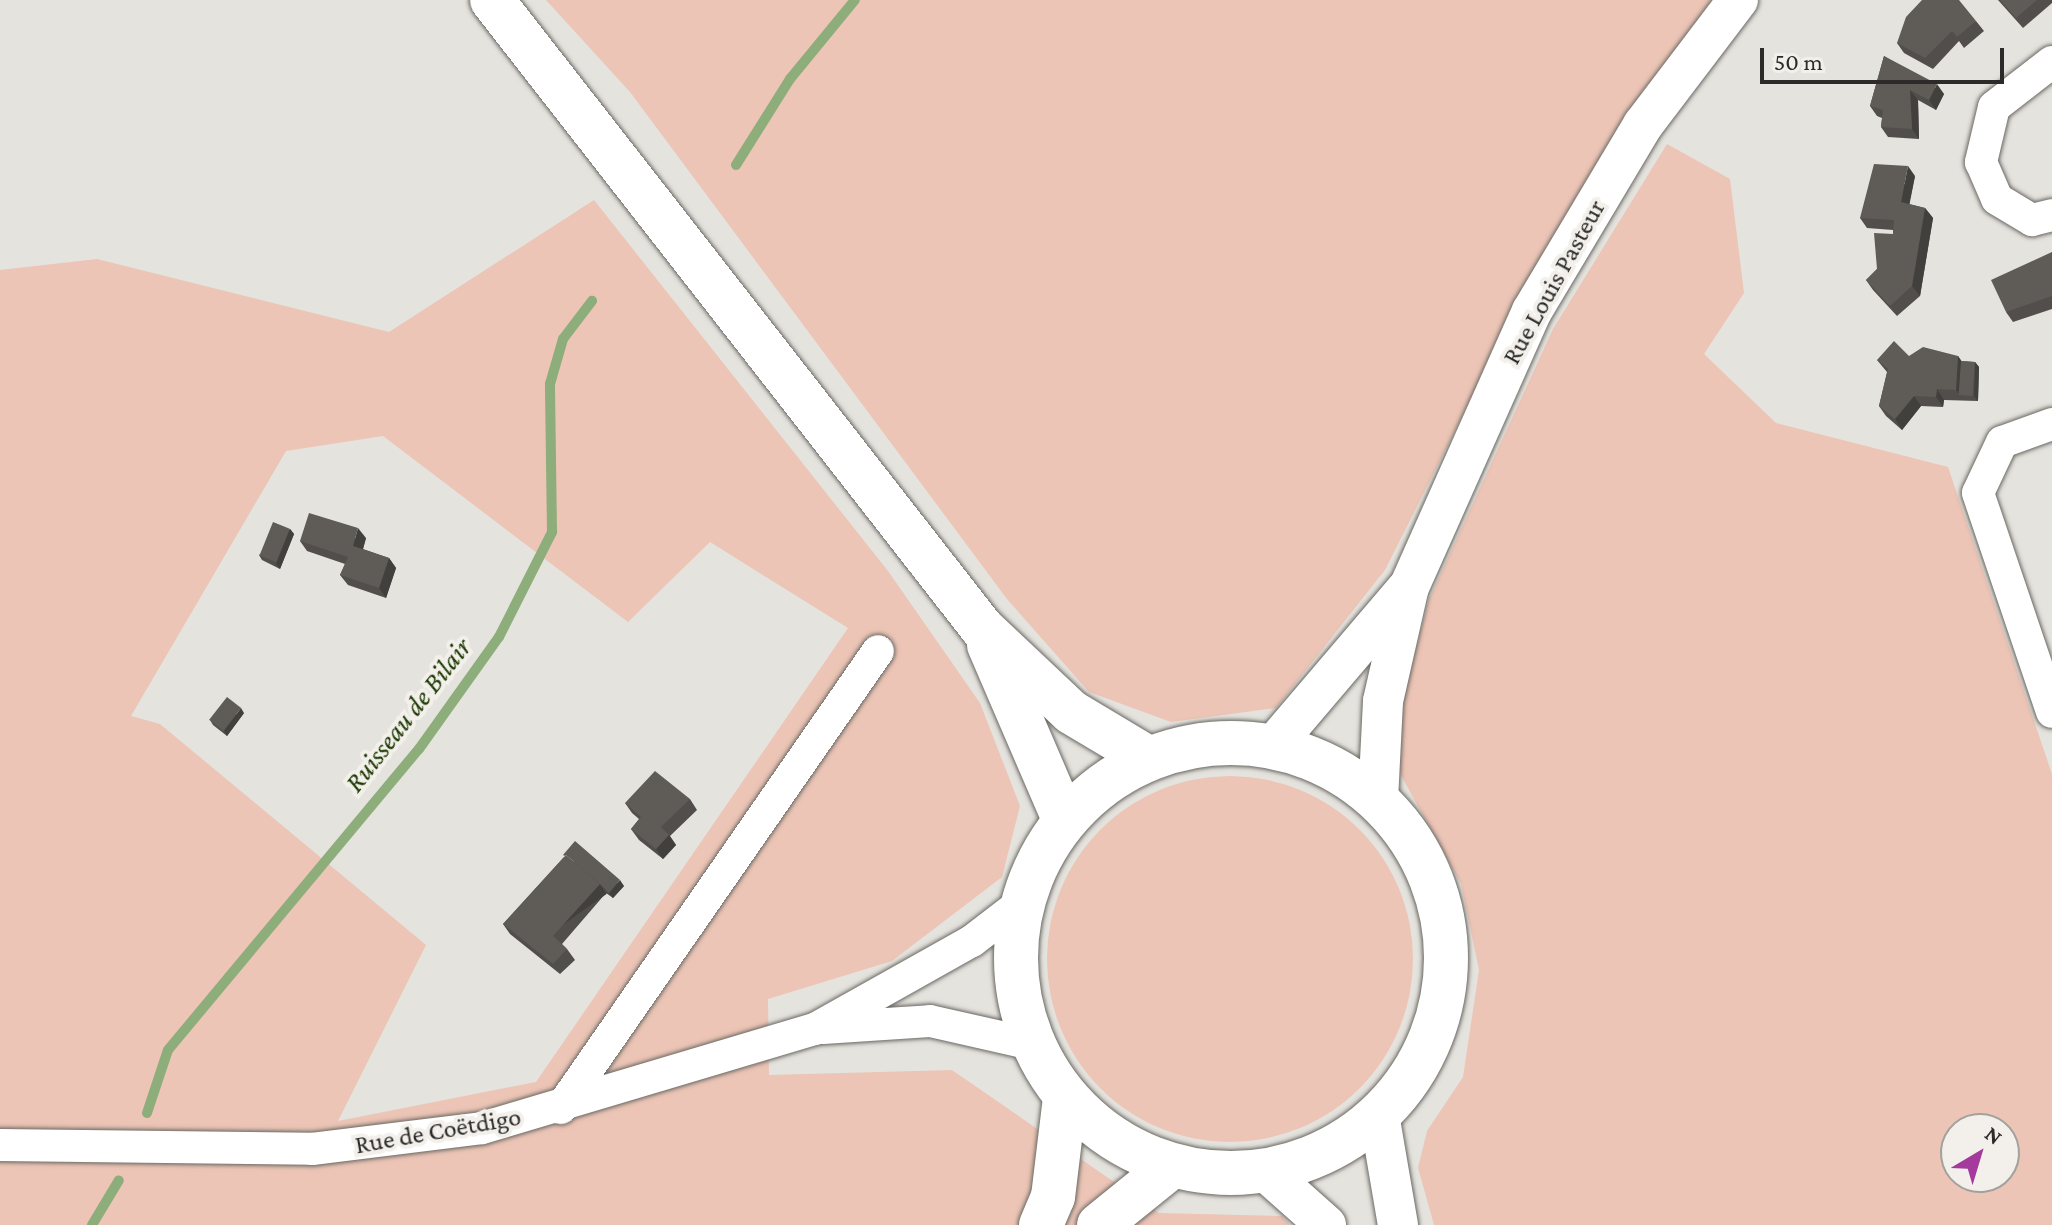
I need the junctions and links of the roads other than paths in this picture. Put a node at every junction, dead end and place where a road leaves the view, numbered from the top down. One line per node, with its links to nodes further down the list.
1 (492, 0): 7 (main road)
2 (1738, 0): 6 (street, Rue Louis Pasteur)
3 (2052, 62): 4 (street)
4 (2052, 215)
5 (2052, 424): 9 (street)
6 (1409, 587): 10 (street, Rue Louis Pasteur); 12 (street, Rue Louis Pasteur)
7 (982, 628): 11 (main road); 13 (main road)
8 (878, 651): 18 (street)
9 (2052, 712)
10 (1273, 746): 11 (main road); 12 (main road)
11 (1148, 758): 13 (main road)
12 (1378, 800): 19 (main road)
13 (1064, 819): 14 (main road)
14 (1024, 901): 15 (street, Rue de Coëtdigo); 16 (main road)
15 (815, 1029): 16 (street, Rue de Coëtdigo); 18 (street, Rue de Coëtdigo)
16 (1032, 1044): 17 (main road)
17 (1065, 1098): 21 (main road); 23 (main road)
18 (561, 1108): 20 (street, Rue de Coëtdigo)
19 (1379, 1114): 22 (main road); 26 (street)
20 (0, 1145)
21 (1171, 1167): 22 (main road); 24 (main road)
22 (1264, 1170): 25 (street)
23 (1041, 1225)
24 (1099, 1225)
25 (1326, 1225)
26 (1398, 1225)

